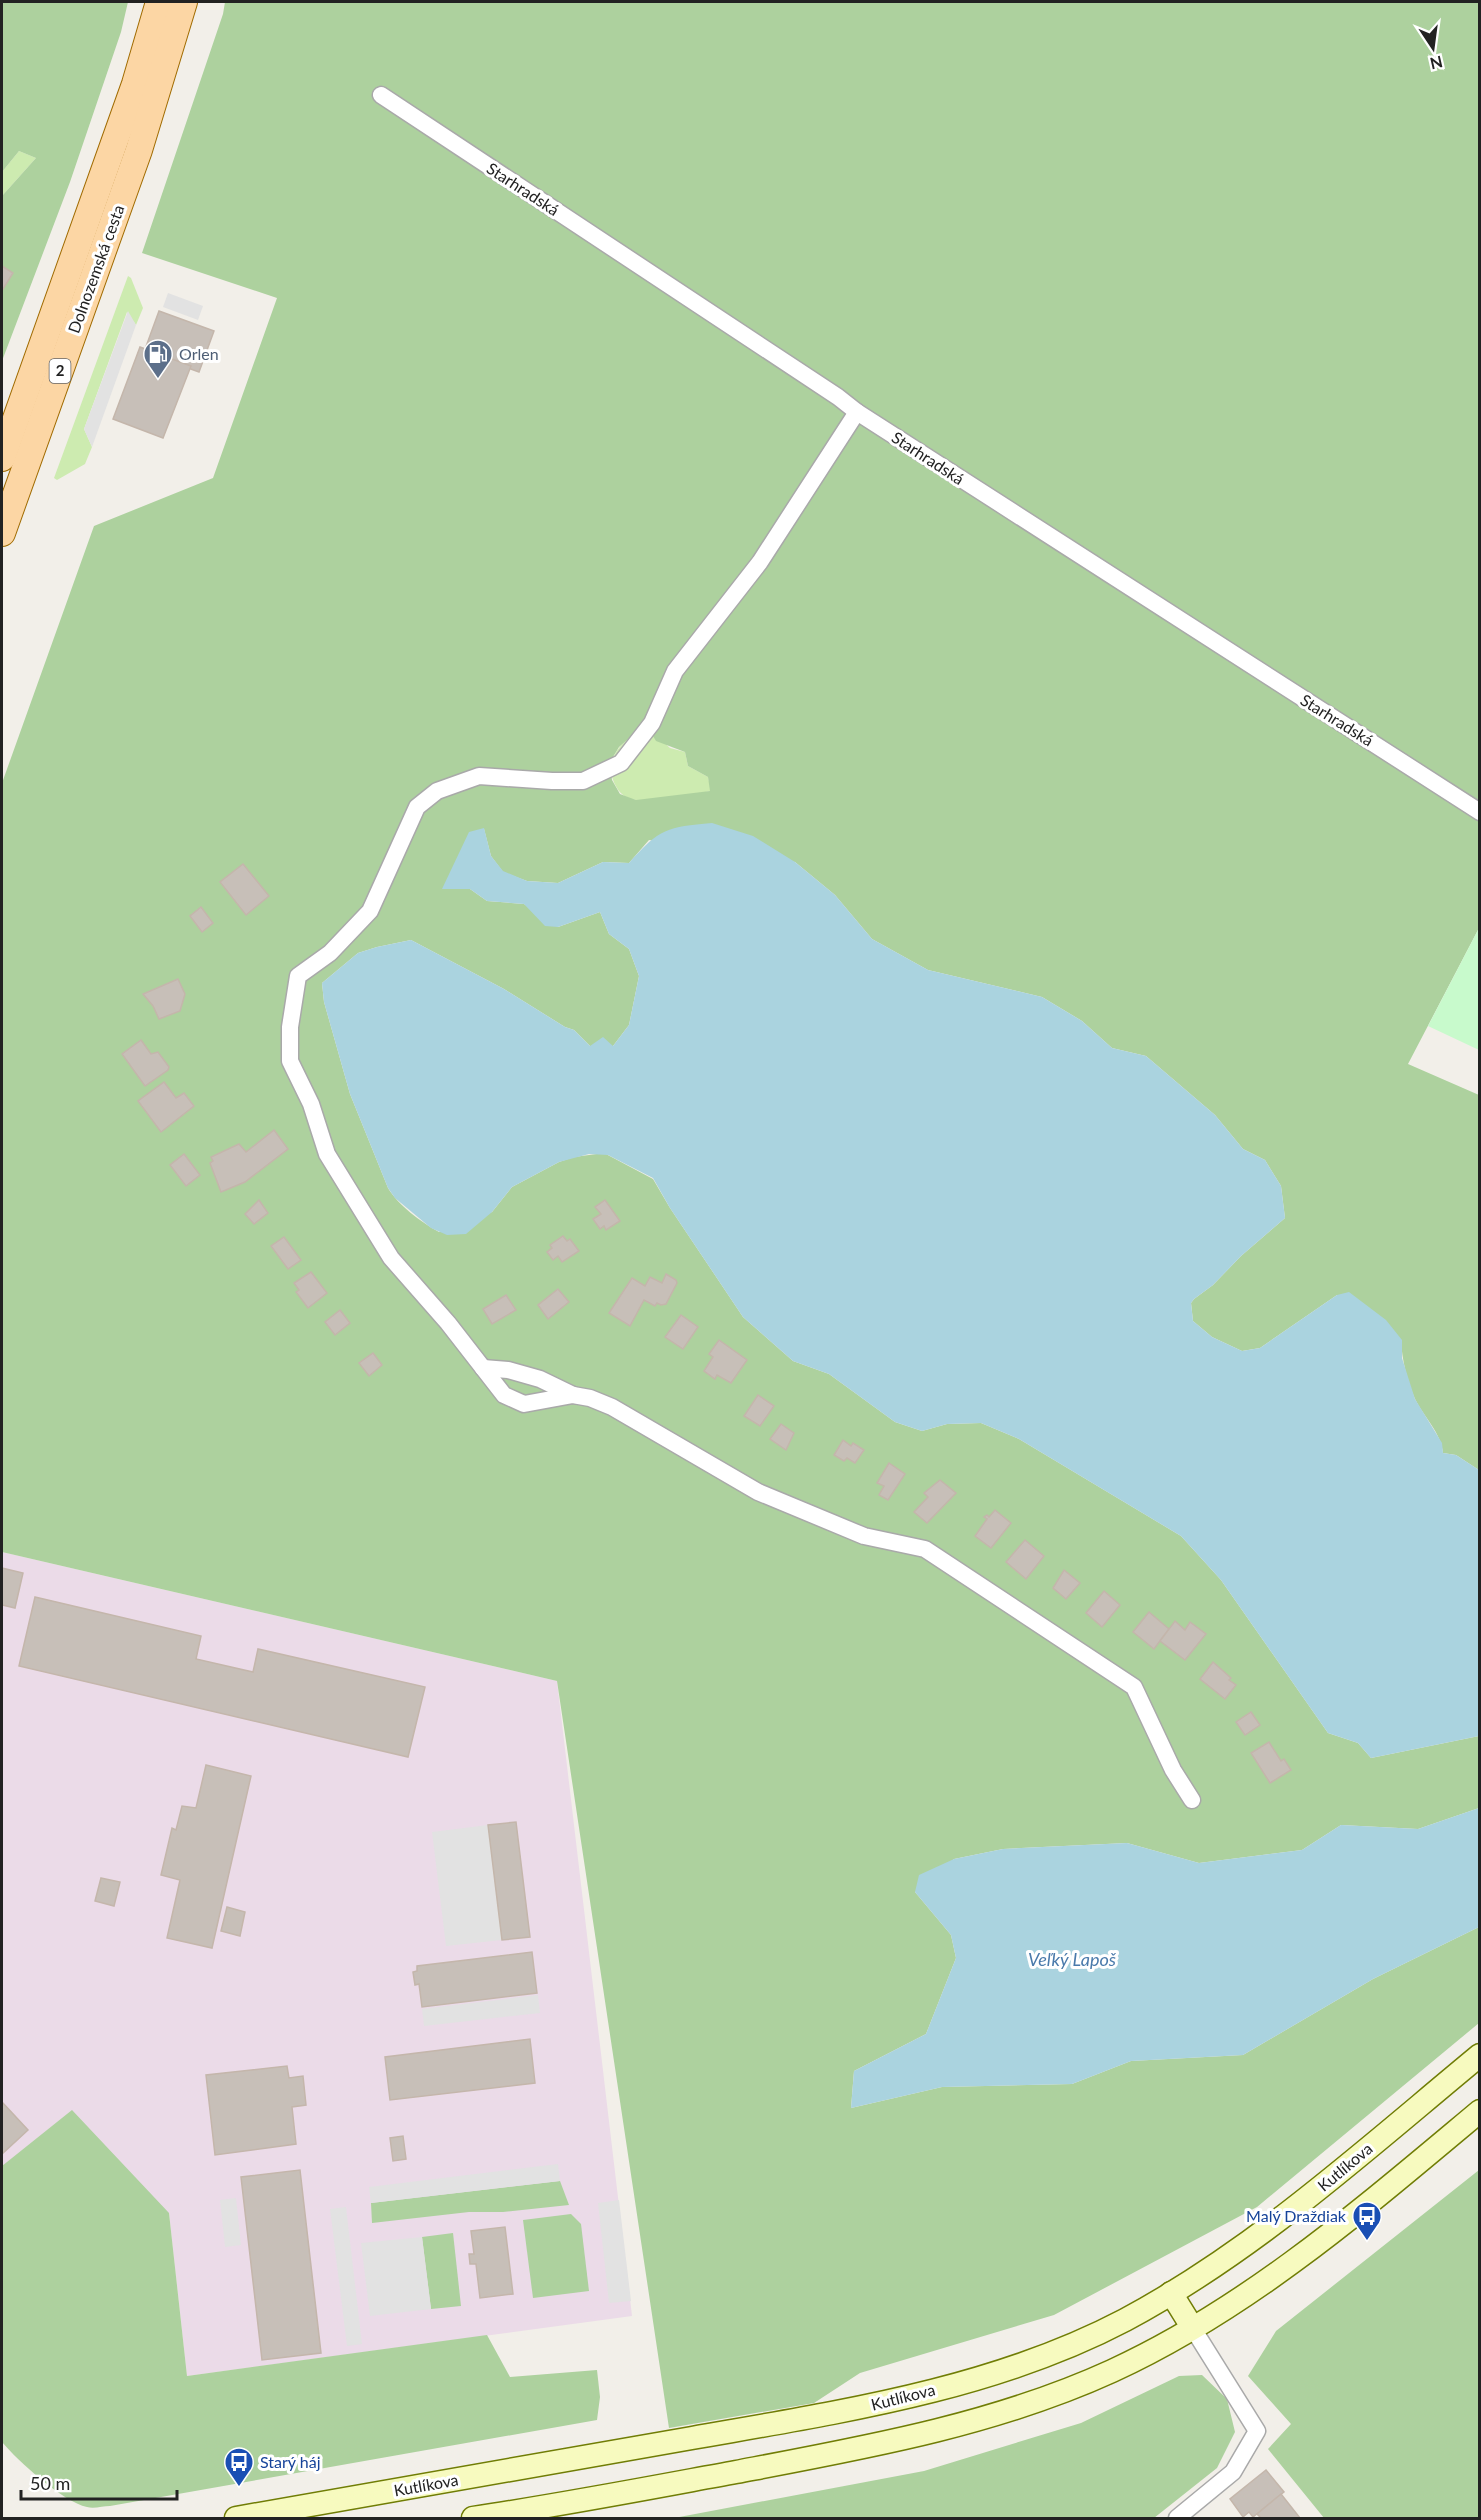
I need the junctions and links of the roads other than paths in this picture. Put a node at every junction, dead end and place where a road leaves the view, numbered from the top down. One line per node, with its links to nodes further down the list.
1 (159, 2): 5 (main road, Dolnozemská cesta / 2)
2 (184, 2): 6 (main road, Dolnozemská cesta / 2)
3 (381, 95): 4 (street, Starhradská)
4 (857, 412): 7 (street, Starhradská); 8 (street)
5 (2, 458)
6 (2, 533)
7 (1479, 812)
8 (483, 1368): 9 (street); 9 (street)
9 (573, 1395): 10 (street)
10 (1192, 1800)
11 (1479, 2055): 13 (main road, Kutlíkova)
12 (1479, 2111): 14 (main road)
13 (1171, 2293): 14 (main road); 15 (main road, Kutlíkova)
14 (1192, 2327): 16 (main road); 17 (street)
15 (236, 2518)
16 (473, 2518)
17 (1177, 2518)

